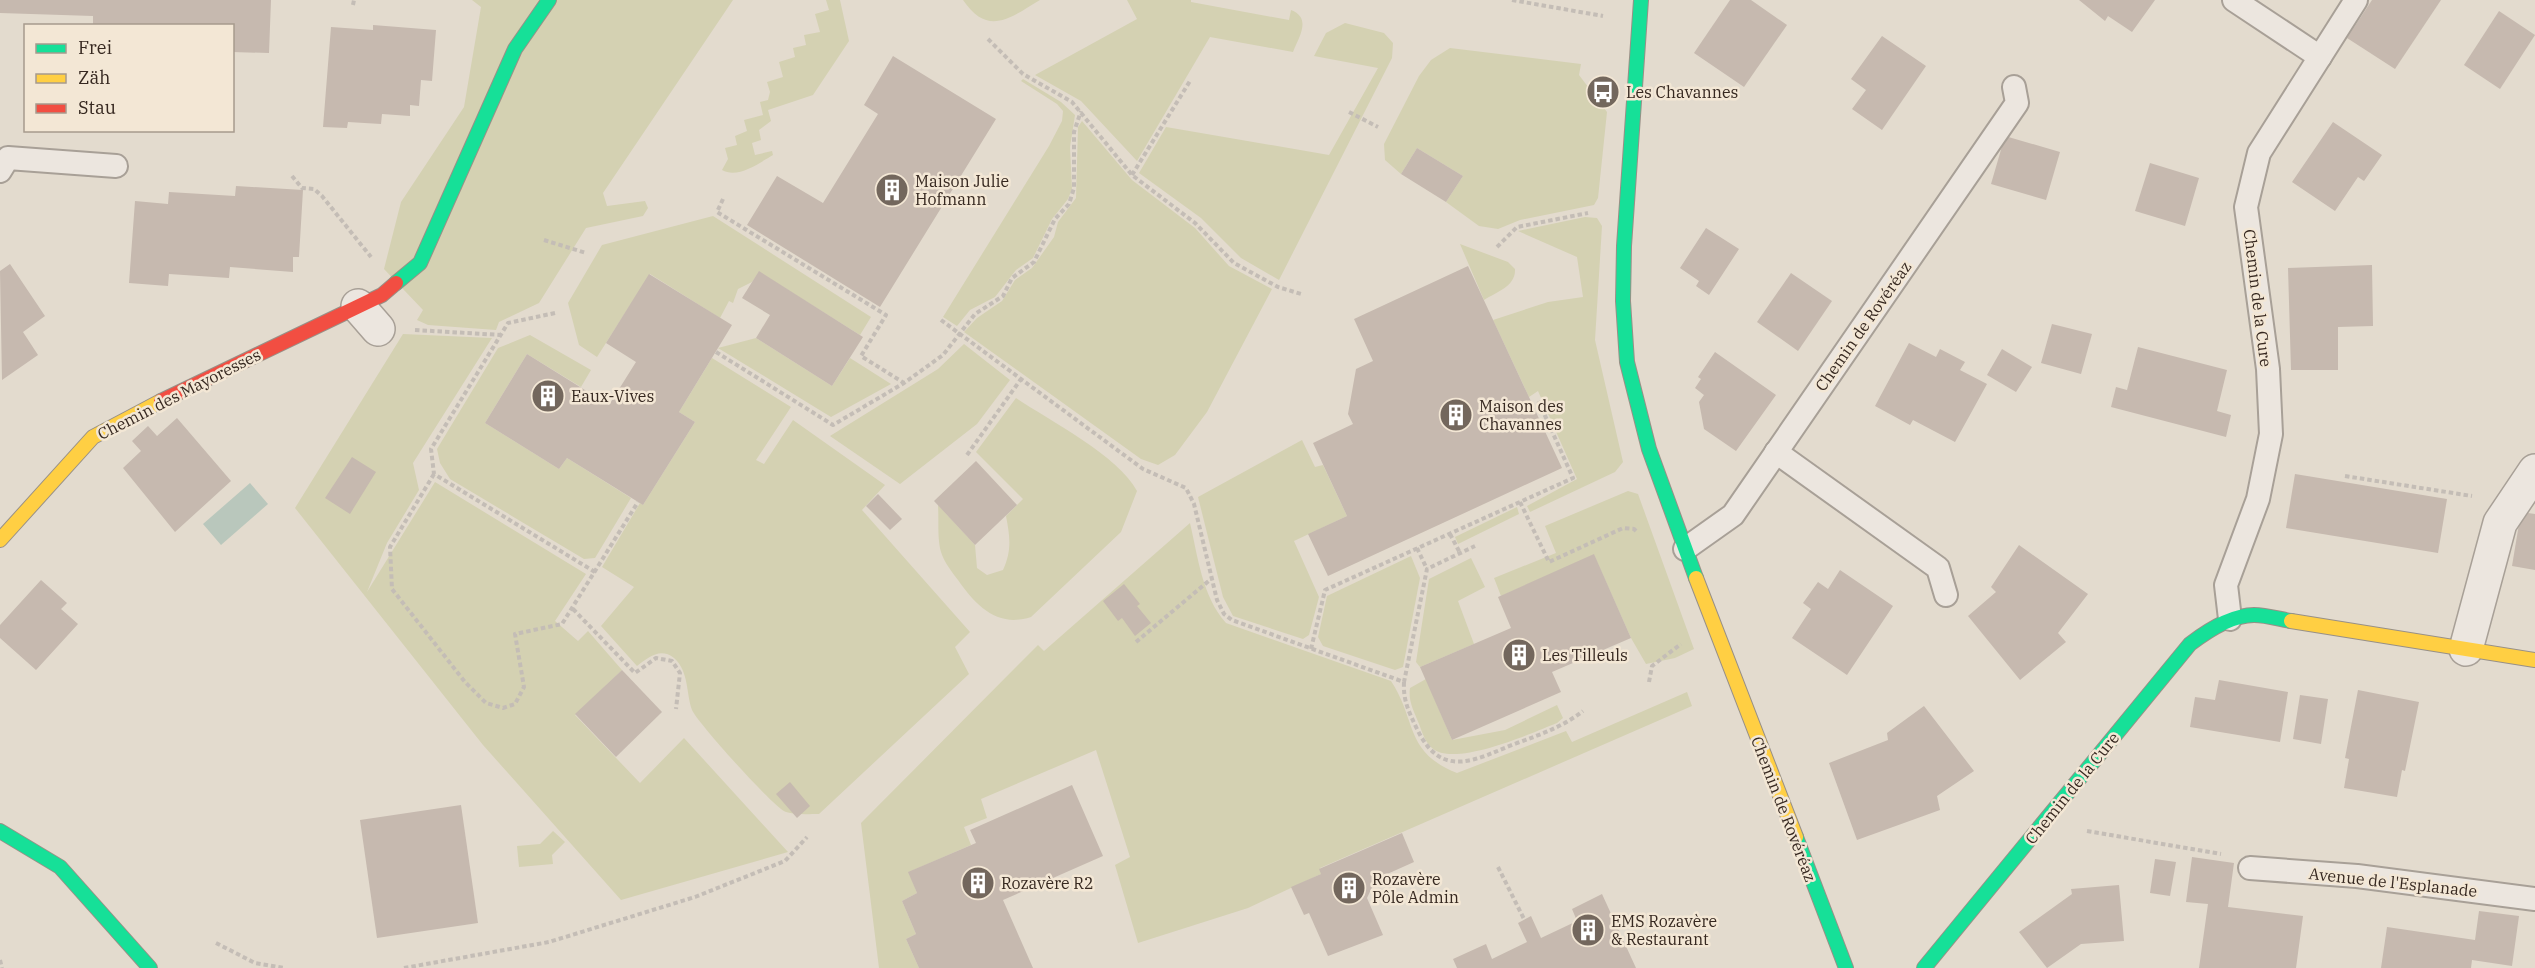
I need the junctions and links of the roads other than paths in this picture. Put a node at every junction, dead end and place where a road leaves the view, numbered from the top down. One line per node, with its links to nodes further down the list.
1 (549, 0): 11 (street, Chemin des Mayoresses)
2 (1641, 0): 12 (street, Chemin de Rovéréaz)
3 (2234, 0): 5 (lane)
4 (2356, 0): 5 (lane, Chemin de la Cure)
5 (2320, 57): 14 (lane, Chemin de la Cure)
6 (2014, 87): 9 (lane, Chemin de Rovéréaz)
7 (116, 166): 8 (lane)
8 (0, 171)
9 (1776, 452): 12 (lane, Chemin de Rovéréaz); 13 (lane)
10 (2535, 471): 15 (street)
11 (0, 540)
12 (1685, 549): 21 (street, Chemin de Rovéréaz)
13 (1946, 595)
14 (2230, 619): 15 (street, Chemin de la Cure); 22 (street, Chemin de la Cure)
15 (2466, 649): 16 (street, Chemin de la Cure)
16 (2535, 660)
17 (0, 831): 20 (street)
18 (2250, 867): 19 (lane, Avenue de l'Esplanade)
19 (2535, 899)
20 (150, 968)
21 (1846, 968)
22 (1924, 968)

